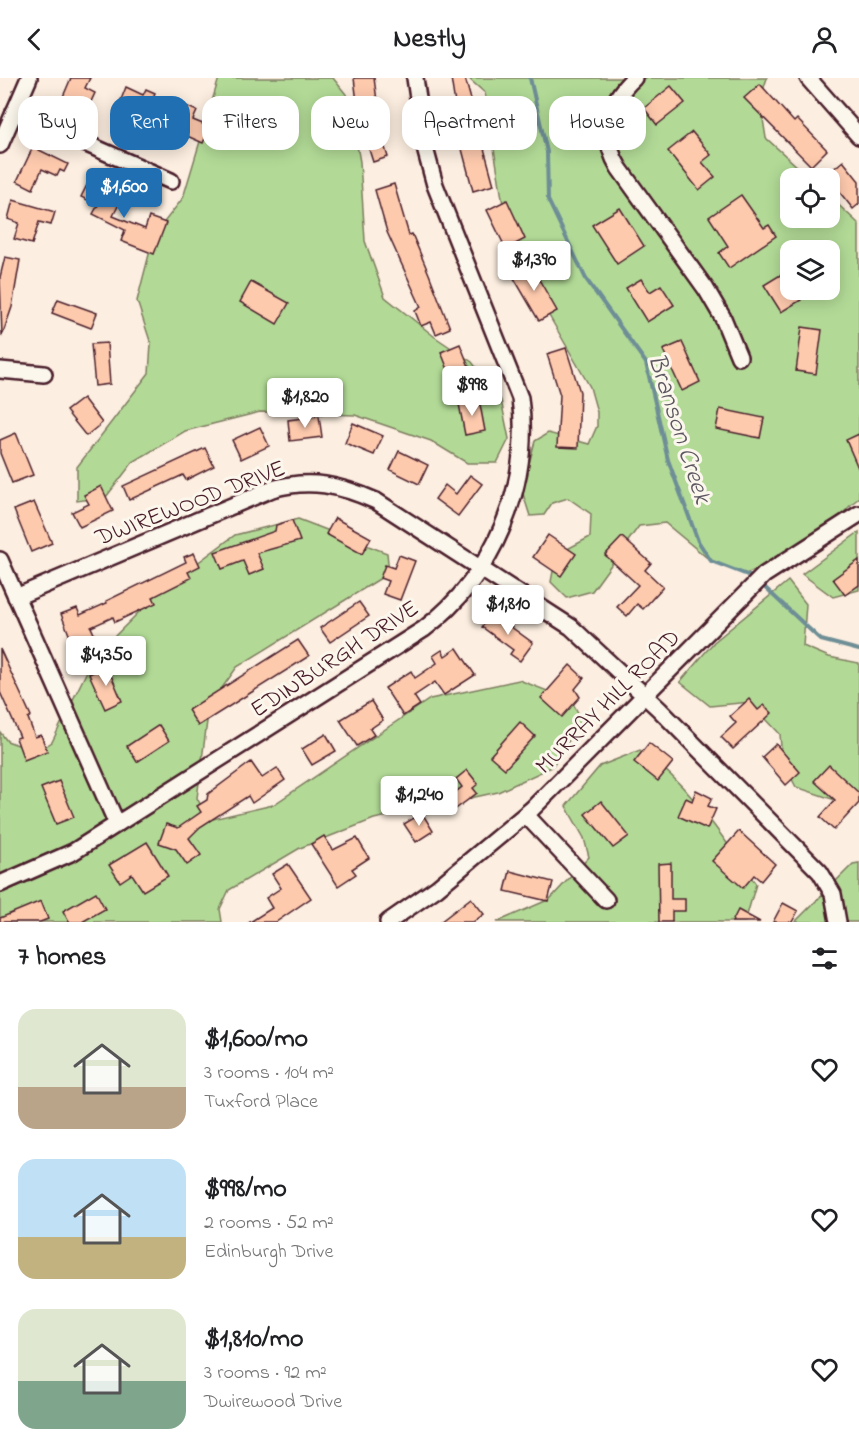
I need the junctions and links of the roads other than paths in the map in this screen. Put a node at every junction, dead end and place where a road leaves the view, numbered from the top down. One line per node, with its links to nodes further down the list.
1 (29, 78): 5 (street)
2 (415, 78): 14 (street, EDINBURGH DRIVE)
3 (634, 78): 9 (street)
4 (808, 78): 6 (street)
5 (14, 111): 7 (street); 8 (street)
6 (859, 136)
7 (0, 145)
8 (171, 180)
9 (739, 357)
10 (0, 370): 11 (street)
11 (44, 374)
12 (859, 514): 16 (street, MURRAY HILL ROAD)
13 (0, 560): 15 (street)
14 (480, 568): 15 (street, DWIREWOOD DRIVE); 16 (street, DWIREWOOD DRIVE); 18 (street, EDINBURGH DRIVE)
15 (16, 597): 18 (street)
16 (644, 695): 17 (street, MURRAY HILL ROAD); 22 (street, DWIREWOOD DRIVE)
17 (526, 815): 20 (street); 21 (street, MURRAY HILL ROAD)
18 (117, 824): 19 (street, EDINBURGH DRIVE)
19 (0, 884)
20 (606, 900)
21 (388, 922)
22 (838, 922)

